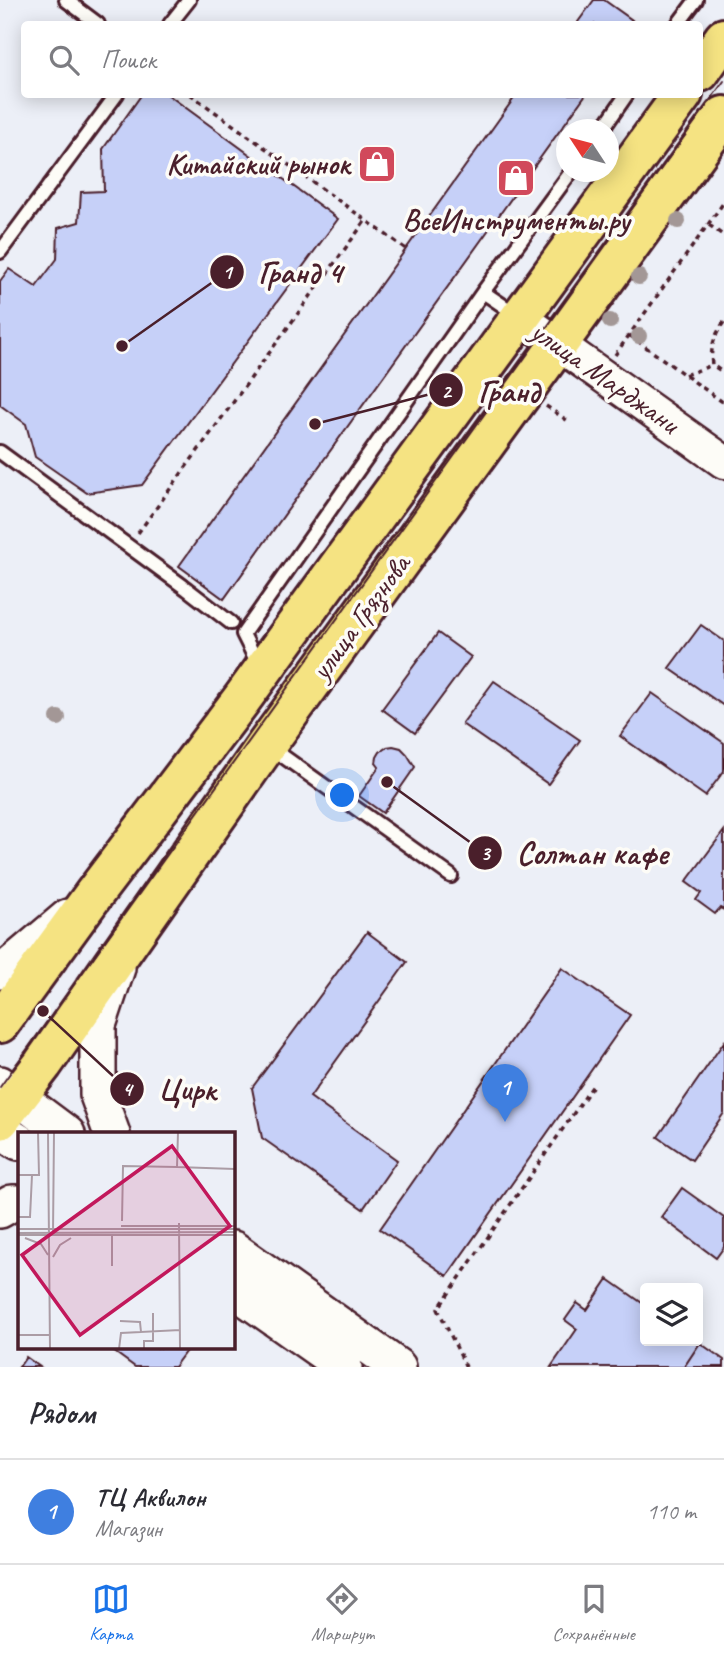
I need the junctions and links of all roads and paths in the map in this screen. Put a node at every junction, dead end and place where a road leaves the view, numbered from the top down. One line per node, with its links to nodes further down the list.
1 (66, 0): 4 (lane)
2 (189, 0): 5 (lane)
3 (696, 0): 6 (lane)
4 (94, 21)
5 (172, 21)
6 (680, 21)
7 (724, 38): 8 (main road)
8 (703, 67)
9 (114, 98): 21 (lane)
10 (196, 98): 17 (path)
11 (624, 98): 14 (lane)
12 (680, 98): 23 (main road, улица Грязнова)
13 (724, 116): 26 (main road, улица Грязнова)
14 (610, 119)
15 (564, 182): 22 (lane)
16 (724, 202): 18 (path)
17 (366, 220): 20 (path); 36 (path)
18 (708, 224): 19 (path); 25 (path)
19 (724, 236)
20 (406, 249)
21 (0, 253)
22 (483, 292): 23 (lane); 38 (lane)
23 (520, 317): 26 (street, улица Марджани); 38 (main road, улица Грязнова)
24 (724, 322): 28 (path)
25 (629, 335): 27 (path); 30 (path)
26 (558, 344): 35 (street, улица Марджани); 39 (main road, улица Грязнова)
27 (610, 363)
28 (712, 365): 29 (path); 30 (path)
29 (724, 373)
30 (685, 375): 31 (path)
31 (724, 403)
32 (546, 406): 33 (path)
33 (568, 421)
34 (0, 452): 36 (lane)
35 (724, 462)
36 (129, 546): 37 (lane)
37 (231, 623)
38 (262, 672): 41 (main road, улица Грязнова)
39 (267, 744): 40 (lane); 42 (main road, улица Грязнова)
40 (451, 876)
41 (94, 894): 43 (main road); 44 (main road, улица Грязнова)
42 (122, 951): 46 (main road, улица Грязнова); 49 (main road)
43 (0, 971)
44 (0, 1023)
45 (594, 1084): 57 (path)
46 (6, 1100): 48 (main road)
47 (0, 1130): 50 (main road)
48 (63, 1132)
49 (111, 1132)
50 (18, 1141)
51 (18, 1203): 52 (main road)
52 (0, 1210)
53 (234, 1250): 56 (main road)
54 (234, 1290): 55 (main road)
55 (344, 1367)
56 (398, 1367)
57 (466, 1367)

